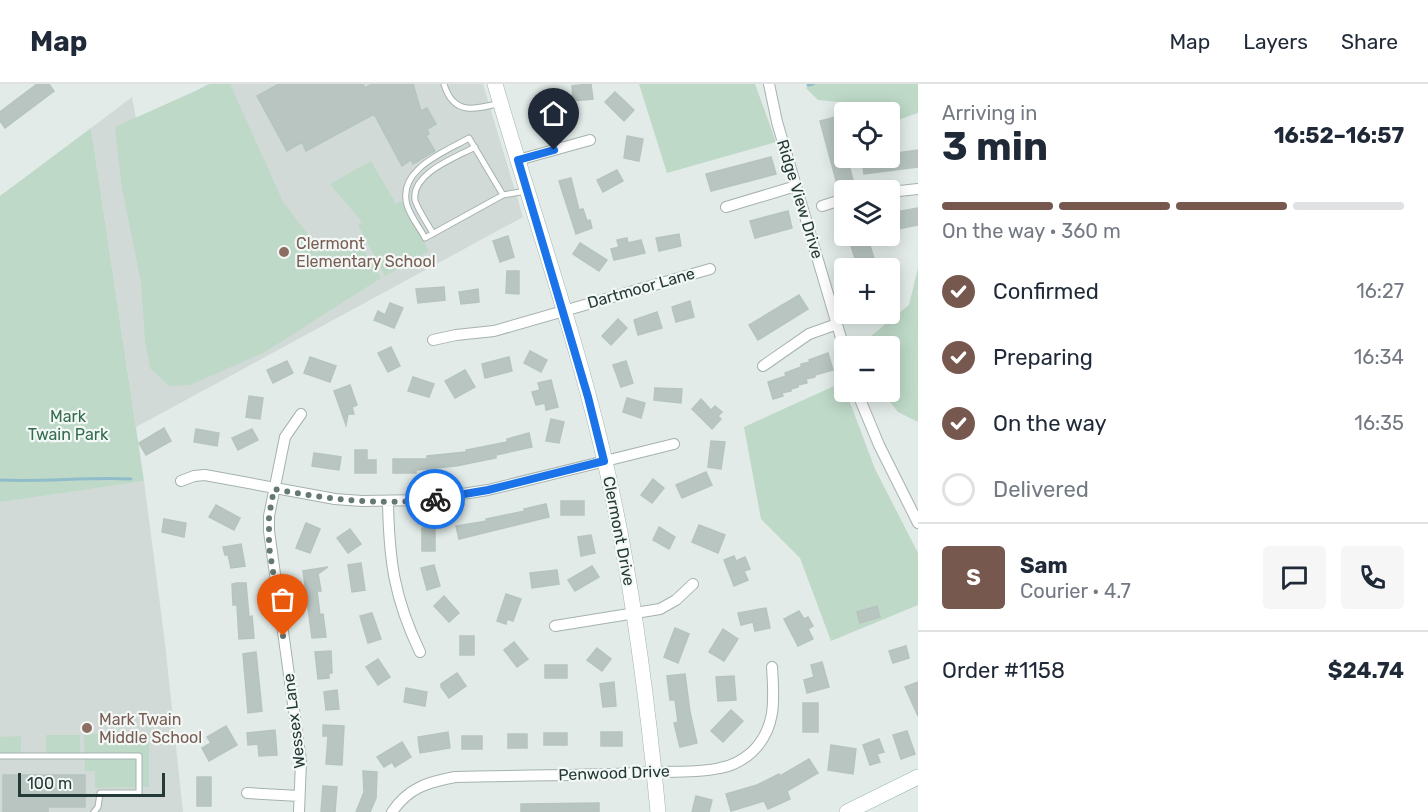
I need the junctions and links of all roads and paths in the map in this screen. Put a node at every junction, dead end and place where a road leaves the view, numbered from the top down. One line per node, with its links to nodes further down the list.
1 (444, 84): 4 (lane)
2 (495, 84): 4 (street, Clermont Drive)
3 (769, 84): 8 (street, Ridge View Drive)
4 (501, 103): 7 (street, Clermont Drive)
5 (590, 140): 7 (street)
6 (476, 147): 12 (lane); 16 (lane); 16 (lane)
7 (518, 160): 10 (street, Clermont Drive)
8 (796, 186): 15 (street); 19 (street, Ridge View Drive)
9 (918, 189): 11 (street)
10 (527, 191): 12 (lane); 18 (street, Clermont Drive)
11 (900, 191)
12 (503, 195): 16 (lane)
13 (834, 202): 14 (street)
14 (822, 206)
15 (726, 207)
16 (433, 233)
17 (710, 269): 18 (street, Dartmoor Lane)
18 (563, 311): 22 (street, Dartmoor Lane); 27 (street, Clermont Drive)
19 (834, 314)
20 (837, 324): 21 (street, Ridge View Drive); 23 (street)
21 (840, 336)
22 (432, 340)
23 (763, 366)
24 (862, 402): 31 (street)
25 (301, 414): 29 (street, Wessex Lane)
26 (674, 444): 27 (street)
27 (604, 461): 30 (street); 33 (street, Clermont Drive)
28 (181, 481): 29 (street)
29 (274, 489): 30 (street); 41 (street, Wessex Lane)
30 (388, 501): 35 (street)
31 (918, 524)
32 (693, 584): 33 (street)
33 (634, 614): 34 (street); 38 (street, Clermont Drive)
34 (555, 626)
35 (420, 652)
36 (772, 667): 38 (street, Penwood Drive)
37 (0, 756): 42 (lane)
38 (654, 772): 44 (street, Penwood Drive); 45 (street, Clermont Drive)
39 (918, 777): 46 (street)
40 (247, 793): 41 (street)
41 (299, 796): 43 (street, Wessex Lane)
42 (94, 812)
43 (298, 812)
44 (392, 812)
45 (658, 812)
46 (847, 812)

